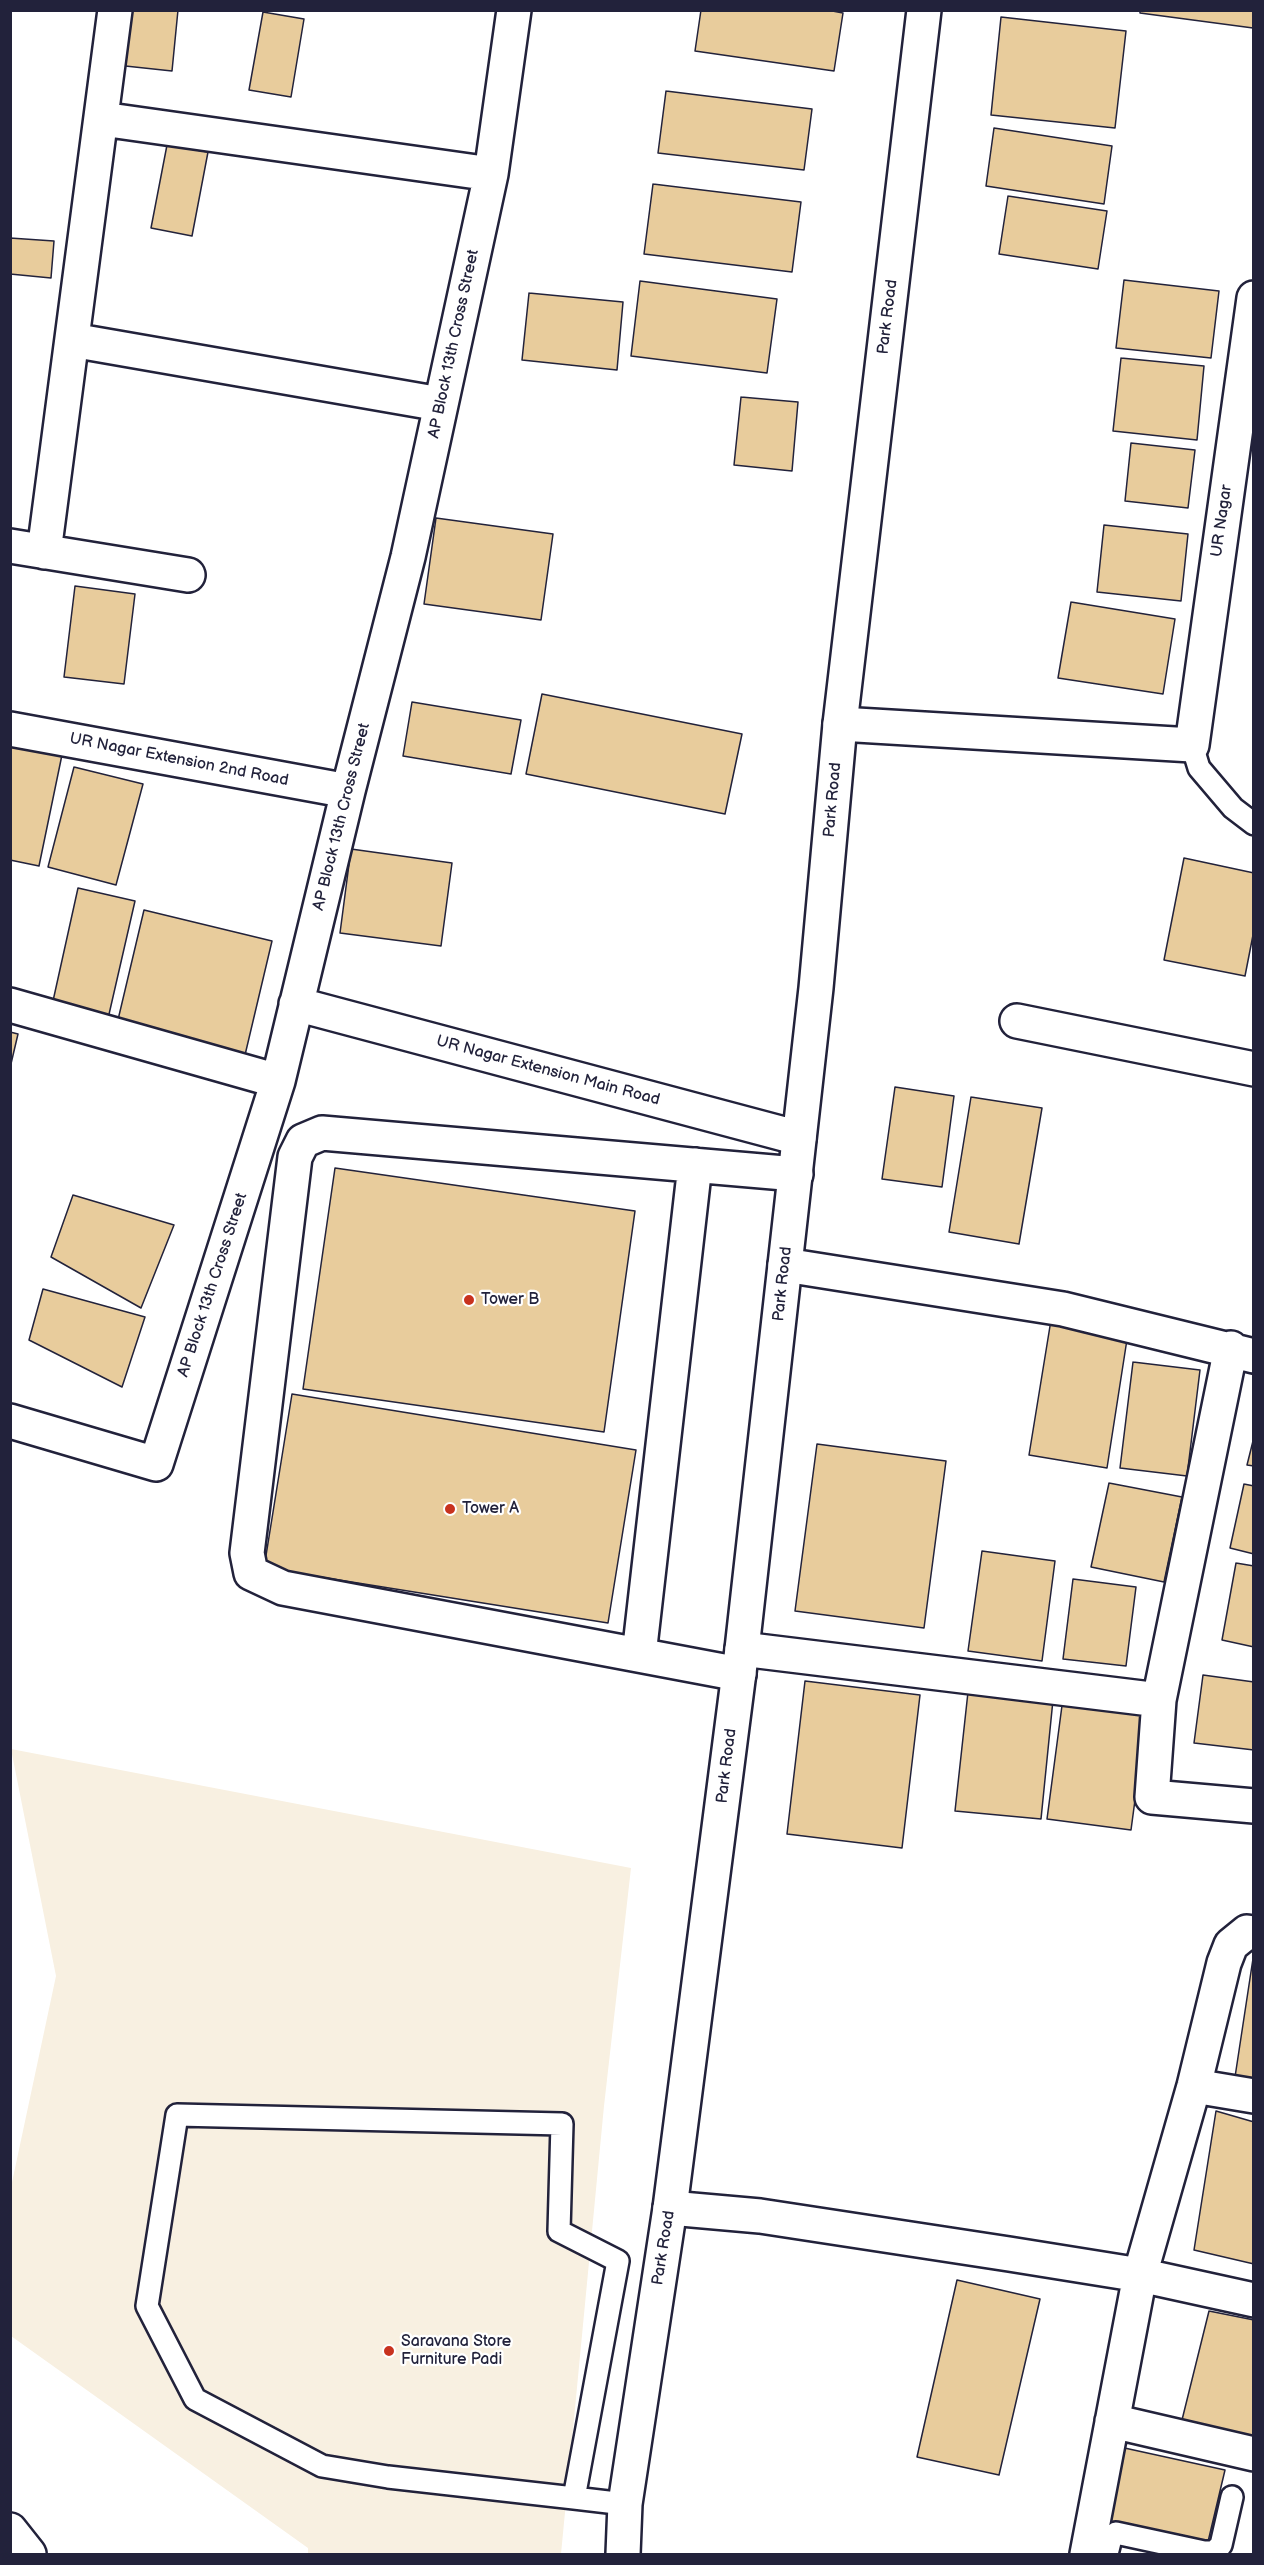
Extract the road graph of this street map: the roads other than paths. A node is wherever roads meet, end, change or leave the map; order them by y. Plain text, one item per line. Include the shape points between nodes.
1 (115, 10) edge
2 (514, 10) edge
3 (924, 10) edge
4 (102, 119) junction
5 (491, 174) junction
6 (1254, 298) edge
7 (72, 340) junction
8 (440, 404) junction
9 (1241, 473) edge
10 (10, 546) edge
11 (44, 552) junction
12 (188, 575) dead end
13 (840, 724) junction
14 (10, 729) edge
15 (1192, 745) junction
16 (348, 791) junction
17 (1254, 824) edge
18 (296, 1004) junction
19 (10, 1005) edge
20 (1017, 1021) dead end
21 (1254, 1069) edge
22 (278, 1081) junction
23 (799, 1137) junction
24 (695, 1165) junction
25 (796, 1174) junction
26 (785, 1265) junction
27 (1242, 1352) edge
28 (10, 1421) edge
29 (639, 1655) junction
30 (740, 1661) junction
31 (1159, 1700) junction
32 (1254, 1806) edge
33 (1254, 1933) edge
34 (1194, 2086) junction
35 (1254, 2096) edge
36 (670, 2208) junction
37 (1140, 2276) junction
38 (1254, 2300) edge
39 (1112, 2421) junction
40 (1254, 2454) edge
41 (1232, 2497) dead end
42 (574, 2498) junction
43 (625, 2504) junction
44 (10, 2530) edge
45 (29, 2554) edge
46 (623, 2554) edge
47 (1087, 2554) edge
48 (1107, 2554) edge

1 - 4 street
2 - 5 street, AP Block 13th Cross Street
3 - 13 street, Park Road
4 - 5 street
4 - 7 street
5 - 8 street, AP Block 13th Cross Street
6 - 9 street, UR Nagar
7 - 8 street
7 - 11 street
8 - 16 street, AP Block 13th Cross Street via 408,557
9 - 15 street, UR Nagar
10 - 11 street
11 - 12 street
13 - 15 street
13 - 23 street, Park Road
14 - 16 street, UR Nagar Extension 2nd Road
15 - 17 lane via 1199,768 1233,808
16 - 18 street, AP Block 13th Cross Street
18 - 22 street, AP Block 13th Cross Street
18 - 23 street, UR Nagar Extension Main Road
19 - 22 street
20 - 21 street
22 - 28 street, AP Block 13th Cross Street via 156,1464
23 - 25 street, Park Road
24 - 25 street
24 - 29 street
24 - 29 street via 322,1134 303,1141 295,1157 247,1553 251,1573 283,1588
25 - 26 street, Park Road
26 - 27 street via 1063,1309
26 - 30 street, Park Road
27 - 31 street
29 - 30 street
30 - 31 street
30 - 36 street, Park Road
31 - 32 street via 1152,1797
33 - 34 street via 1247,1932 1231,1945
34 - 35 street
34 - 37 street
36 - 37 street via 760,2216
36 - 43 street, Park Road
37 - 38 street
37 - 39 street
39 - 40 street
39 - 47 street
41 - 48 lane via 1221,2545 1214,2552 1116,2533
42 - 42 lane via 321,2466 195,2399 147,2306 177,2115 562,2124 560,2231 618,2261
42 - 43 lane
43 - 46 street, Park Road
44 - 45 street

